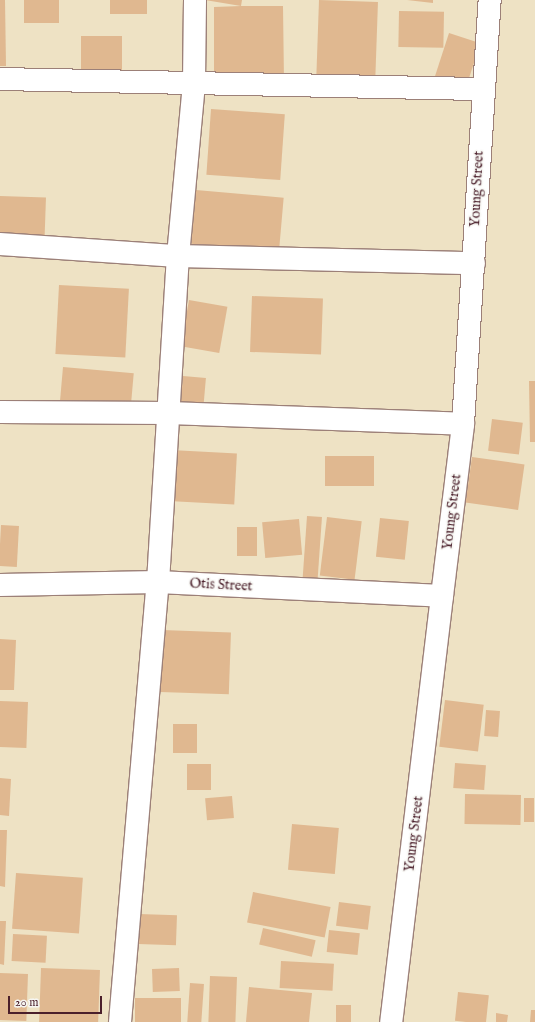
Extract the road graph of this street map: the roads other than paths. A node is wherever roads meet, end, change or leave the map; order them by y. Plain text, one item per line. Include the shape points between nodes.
1 (195, 0) edge
2 (490, 0) edge
3 (0, 79) edge
4 (194, 82) junction
5 (482, 89) junction
6 (0, 244) edge
7 (178, 256) junction
8 (474, 263) junction
9 (0, 412) edge
10 (169, 413) junction
11 (463, 424) junction
12 (158, 582) junction
13 (0, 585) edge
14 (442, 596) junction
15 (120, 1022) edge
16 (391, 1022) edge

1 - 4 street
2 - 5 street, Young Street
3 - 4 street
4 - 5 street
4 - 7 street
5 - 8 street, Young Street
6 - 7 street
7 - 8 street
7 - 10 street
8 - 11 street, Young Street
9 - 10 street
10 - 11 street
10 - 12 street
11 - 14 street, Young Street
12 - 13 street, Otis Street
12 - 14 street, Otis Street
12 - 15 street
14 - 16 street, Young Street

